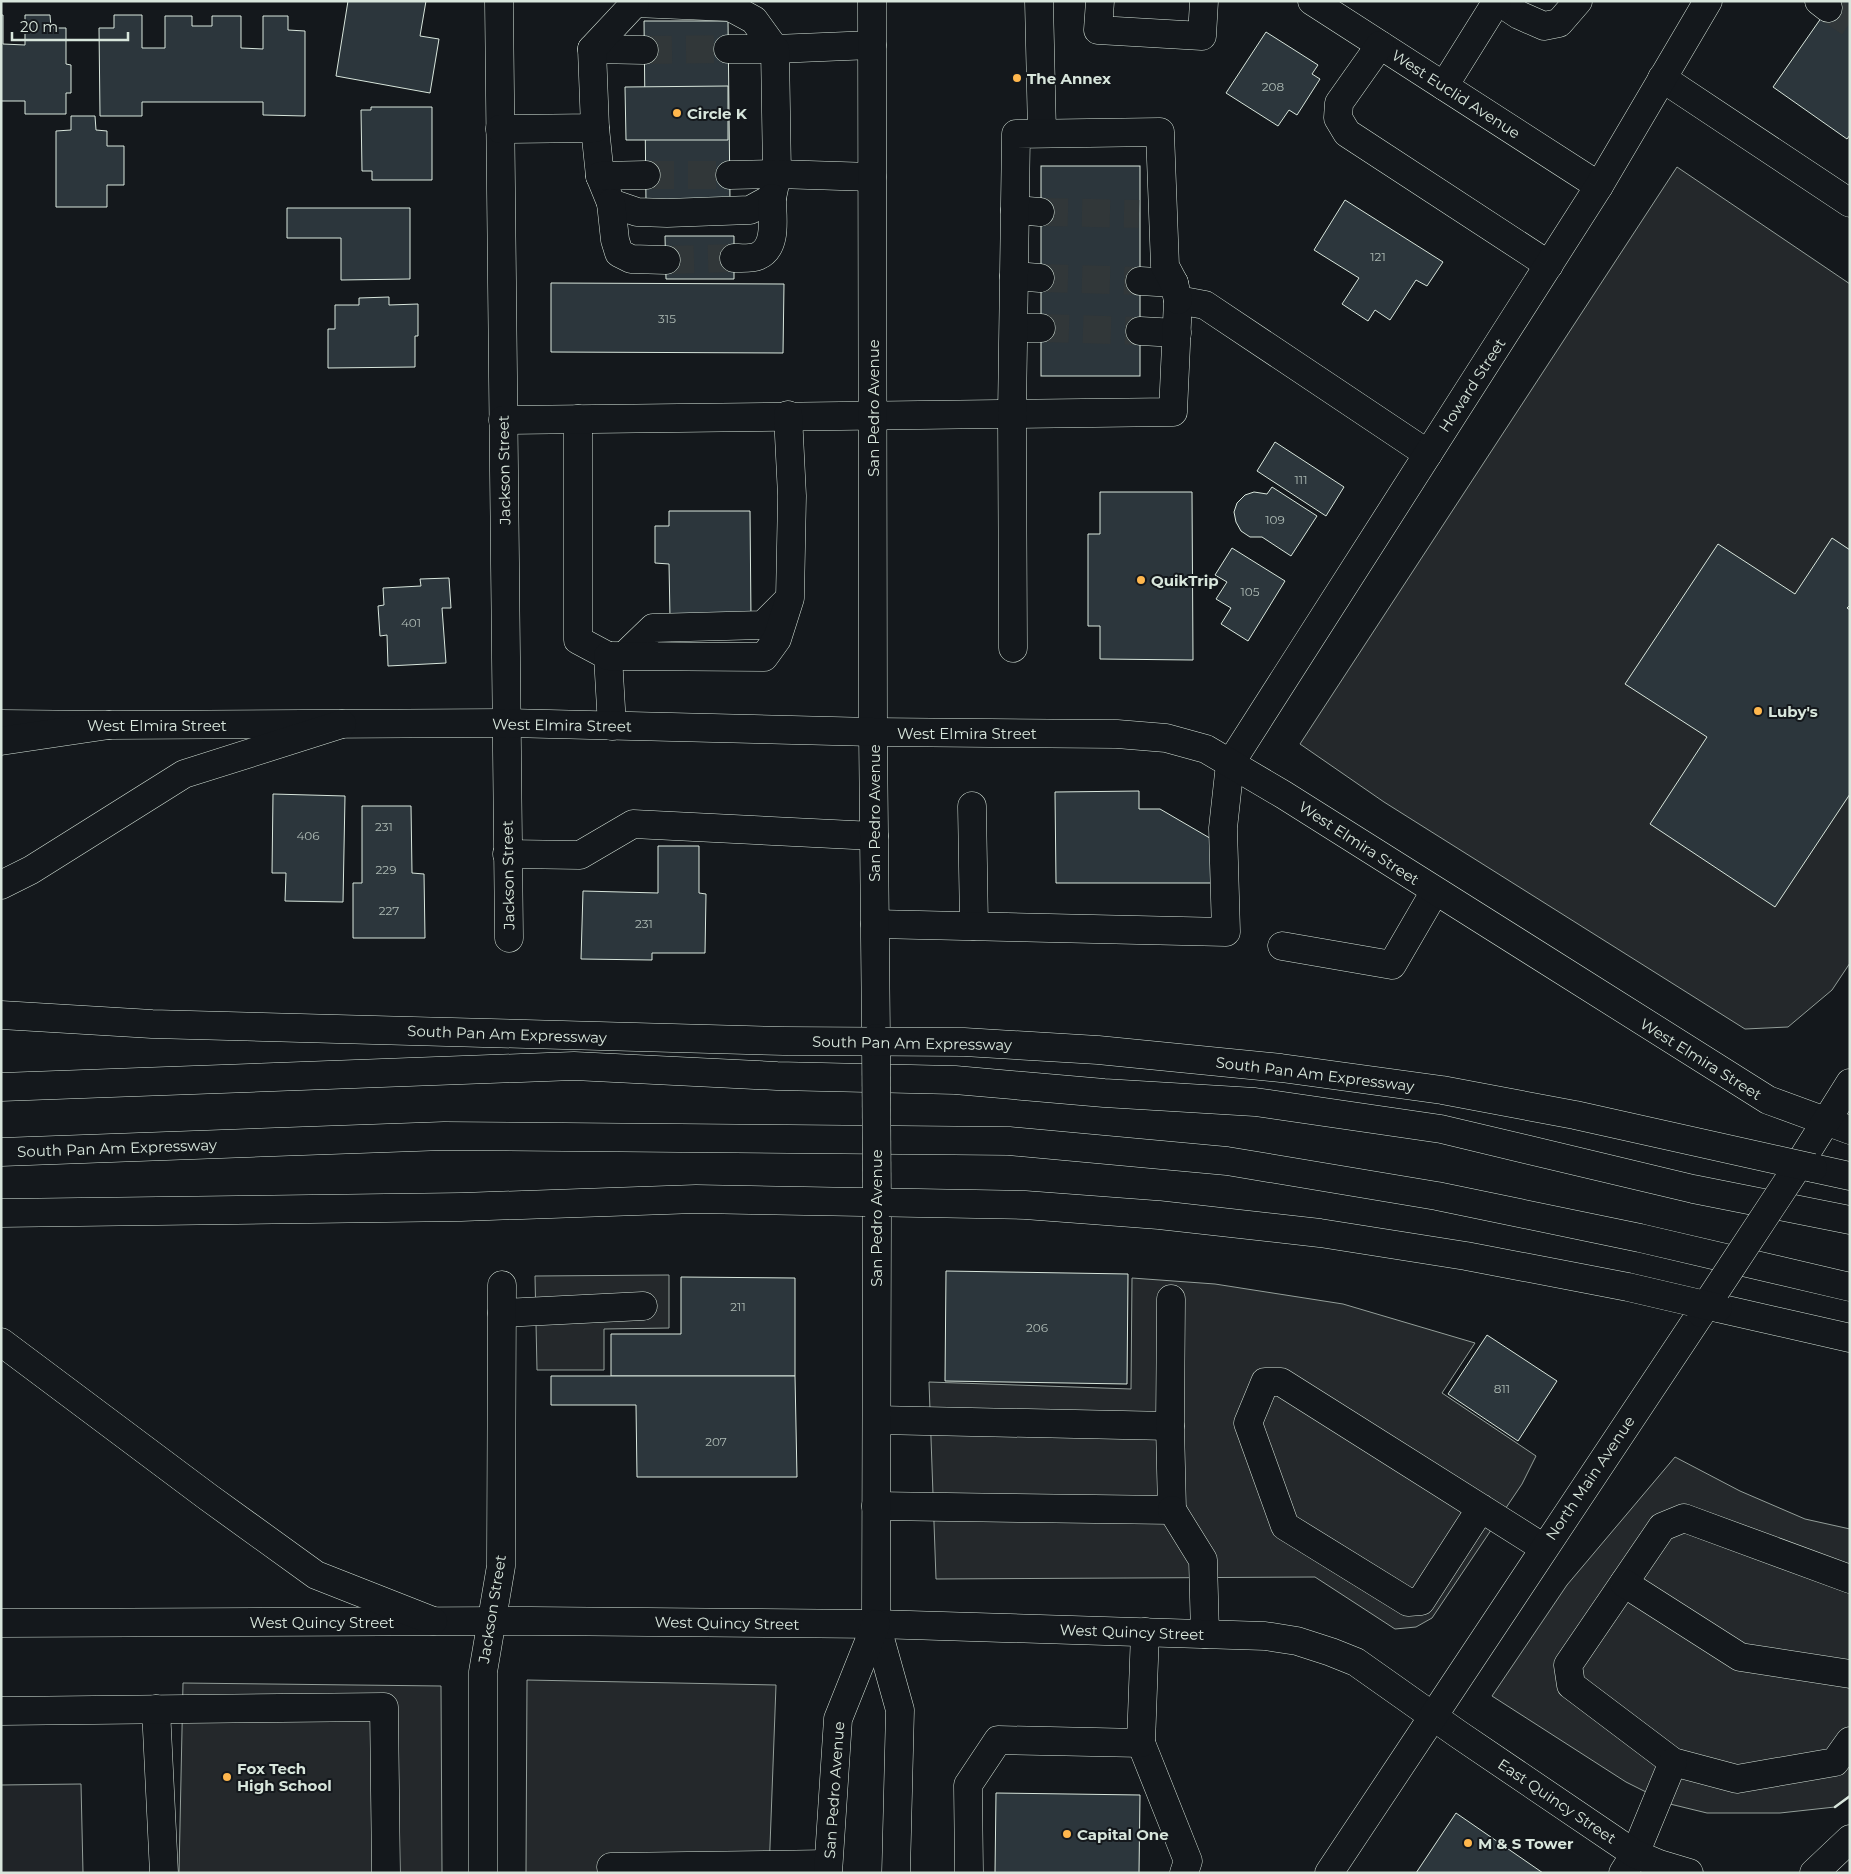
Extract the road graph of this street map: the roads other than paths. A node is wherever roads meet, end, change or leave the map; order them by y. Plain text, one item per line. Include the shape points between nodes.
1 (499, 1) edge
2 (872, 1) edge
3 (1039, 1) edge
4 (1100, 1) edge
5 (1204, 1) edge
6 (1312, 1) edge
7 (1498, 1) edge
8 (1578, 1) edge
9 (1708, 1) edge
10 (635, 2) edge
11 (872, 45) junction
12 (1380, 45) junction
13 (728, 49) tunnel mouth
14 (774, 49) junction
15 (592, 50) junction
16 (644, 50) tunnel mouth
17 (1662, 78) junction
18 (1444, 86) junction
19 (595, 128) junction
20 (500, 129) junction
21 (1042, 133) junction
22 (646, 175) tunnel mouth
23 (730, 175) tunnel mouth
24 (600, 176) junction
25 (872, 177) junction
26 (775, 186) junction
27 (1599, 186) junction
28 (611, 203) junction
29 (1850, 204) edge
30 (734, 258) tunnel mouth
31 (666, 260) tunnel mouth
32 (1549, 265) junction
33 (1140, 281) tunnel mouth
34 (1176, 291) junction
35 (1014, 328) junction
36 (1041, 328) tunnel mouth
37 (1140, 331) tunnel mouth
38 (1177, 333) junction
39 (1012, 413) junction
40 (873, 414) junction
41 (788, 415) junction
42 (578, 419) junction
43 (503, 420) junction
44 (1428, 454) junction
45 (1012, 648) dead end
46 (616, 656) junction
47 (506, 723) junction
48 (1, 724) edge
49 (342, 724) junction
50 (109, 725) junction
51 (612, 726) junction
52 (873, 732) junction
53 (1, 741) edge
54 (1230, 764) junction
55 (972, 806) dead end
56 (874, 836) junction
57 (507, 854) junction
58 (1, 885) edge
59 (1435, 891) junction
60 (875, 924) junction
61 (974, 926) junction
62 (508, 938) dead end
63 (1282, 946) dead end
64 (1, 1015) edge
65 (1850, 1083) edge
66 (1, 1087) edge
67 (1838, 1126) edge
68 (1, 1152) edge
69 (1804, 1168) junction
70 (1850, 1176) edge
71 (1, 1213) edge
72 (1850, 1220) edge
73 (502, 1285) dead end
74 (1850, 1287) edge
75 (1171, 1299) dead end
76 (643, 1306) dead end
77 (1709, 1310) junction
78 (502, 1313) junction
79 (1850, 1338) edge
80 (1, 1342) edge
81 (877, 1420) junction
82 (1170, 1426) junction
83 (876, 1506) junction
84 (1481, 1508) junction
85 (1172, 1510) junction
86 (1544, 1548) junction
87 (1850, 1579) edge
88 (1624, 1583) junction
89 (433, 1621) junction
90 (491, 1622) junction
91 (1, 1623) edge
92 (876, 1624) junction
93 (1145, 1632) junction
94 (1205, 1634) junction
95 (1850, 1674) edge
96 (156, 1709) junction
97 (1, 1711) edge
98 (1433, 1715) junction
99 (1850, 1742) edge
100 (1141, 1743) junction
101 (1673, 1762) junction
102 (1850, 1839) edge
103 (1629, 1864) edge
104 (611, 1867) dead end
105 (828, 1868) edge
106 (164, 1873) edge
107 (386, 1873) edge
108 (483, 1873) edge
109 (896, 1873) edge
110 (969, 1873) edge
111 (1184, 1873) edge
112 (1329, 1873) edge
113 (1689, 1873) edge
114 (1814, 1873) edge

1 - 20 main road, Jackson Street
2 - 11 main road, San Pedro Avenue
3 - 21 main road
4 - 5 main road via 1098,30 1202,36
6 - 12 main road, West Euclid Avenue
7 - 8 main road via 1544,26 1560,23
7 - 18 main road
9 - 17 main road, Howard Street
10 - 14 main road via 730,7 754,20
10 - 15 main road
11 - 14 main road
11 - 25 main road, San Pedro Avenue
12 - 18 main road, West Euclid Avenue
12 - 32 main road via 1339,104 1338,118 1347,133
13 - 14 main road
14 - 26 main road
15 - 16 main road
15 - 19 main road
17 - 27 main road, Howard Street
17 - 29 main road
18 - 27 main road, West Euclid Avenue
19 - 20 main road
19 - 24 main road
20 - 43 main road, Jackson Street
21 - 34 main road via 1160,132 1151,214 1165,266
21 - 35 main road via 1016,134 1028,211 1027,277
22 - 24 main road
23 - 26 main road
24 - 28 main road
25 - 26 main road
25 - 40 main road, San Pedro Avenue
26 - 28 main road via 750,210 636,212
26 - 30 main road via 772,237 768,250 756,257
27 - 32 main road, Howard Street
28 - 31 main road via 615,240 620,253 631,259
32 - 44 main road, Howard Street
33 - 34 main road
34 - 38 main road
34 - 44 main road via 1205,305
35 - 36 main road
35 - 39 main road
37 - 38 main road
38 - 39 main road via 1174,412
39 - 40 main road
39 - 45 main road
40 - 41 main road
40 - 52 main road, San Pedro Avenue
41 - 42 main road
41 - 46 main road via 792,496 790,598 777,639 764,657
42 - 43 main road
42 - 46 main road via 578,640
43 - 47 main road, Jackson Street
44 - 54 main road, Howard Street
46 - 51 main road
47 - 49 main road, West Elmira Street
47 - 51 main road, West Elmira Street
47 - 57 main road, Jackson Street
48 - 50 main road, West Elmira Street
49 - 50 main road, West Elmira Street
49 - 58 main road via 184,774 31,870
50 - 53 main road
51 - 52 main road, West Elmira Street
52 - 54 main road, West Elmira Street via 1117,734 1166,738 1206,749
52 - 56 main road, San Pedro Avenue
54 - 59 main road, West Elmira Street
54 - 61 main road via 1223,828 1226,932
55 - 61 main road
56 - 57 main road via 633,824 580,855
56 - 60 main road, San Pedro Avenue
57 - 62 main road, Jackson Street
59 - 63 main road via 1392,965
59 - 67 main road, West Elmira Street via 1759,1096
60 - 61 main road
60 - 81 main road, San Pedro Avenue, bridge
64 - 69 main road, South Pan Am Expressway, bridge via 152,1024 784,1042 964,1042 1098,1050 1281,1068 1442,1090 1575,1115
65 - 67 main road, North Main Avenue
66 - 72 main road, South Pan Am Expressway via 574,1066 777,1076 955,1080 1255,1102 1441,1130 1693,1189
67 - 69 main road, North Main Avenue
68 - 74 main road, South Pan Am Expressway via 444,1136 1010,1141 1228,1162 1437,1196 1640,1238
69 - 70 main road, South Pan Am Expressway
69 - 77 main road, North Main Avenue, bridge
71 - 77 main road, bridge via 461,1208 696,1199 1025,1205 1159,1215 1320,1233 1466,1256 1628,1287
73 - 78 main road, Jackson Street
75 - 82 main road
76 - 78 main road
77 - 79 main road
77 - 86 main road, North Main Avenue
78 - 90 main road, Jackson Street via 501,1566
80 - 89 main road via 316,1575
81 - 82 main road
81 - 83 main road, San Pedro Avenue
82 - 85 main road
83 - 85 main road
83 - 92 main road, San Pedro Avenue
84 - 84 main road via 1281,1382 1265,1382 1248,1423 1285,1526 1408,1602 1421,1601
84 - 86 main road
85 - 94 main road via 1203,1560
86 - 98 main road, North Main Avenue
87 - 88 main road via 1684,1518 1662,1527
88 - 95 main road via 1740,1657
88 - 101 main road via 1568,1664 1571,1685
89 - 90 main road, West Quincy Street
89 - 91 main road, West Quincy Street
90 - 92 main road, West Quincy Street
90 - 108 main road, Jackson Street via 483,1672
92 - 93 main road, West Quincy Street
92 - 105 main road, San Pedro Avenue via 838,1719
92 - 109 main road, San Pedro Avenue via 900,1710
93 - 94 main road, West Quincy Street
93 - 100 main road
94 - 98 main road, West Quincy Street via 1265,1636 1297,1641 1331,1652 1356,1662
96 - 97 main road
96 - 106 main road
96 - 107 main road via 384,1707
98 - 103 main road, East Quincy Street
98 - 112 main road, North Main Avenue
99 - 101 main road via 1835,1762 1737,1780
100 - 110 main road via 998,1740 968,1785
100 - 111 main road via 1188,1861
101 - 103 main road
102 - 114 main road
103 - 113 main road, East Quincy Street via 1660,1864
104 - 105 main road

